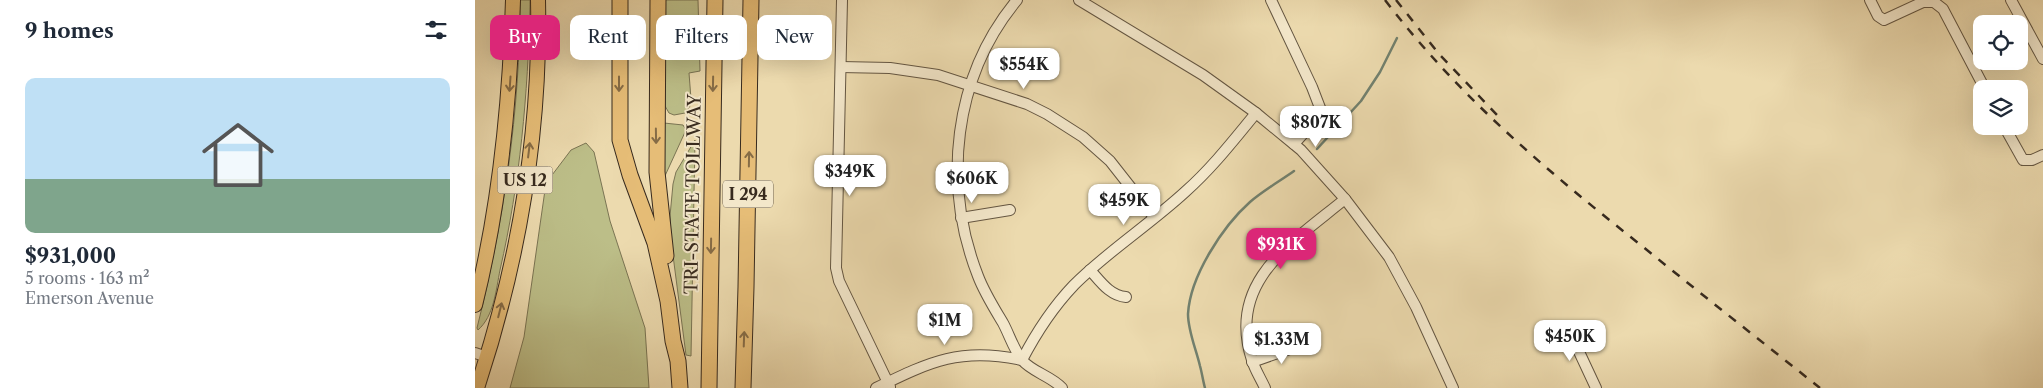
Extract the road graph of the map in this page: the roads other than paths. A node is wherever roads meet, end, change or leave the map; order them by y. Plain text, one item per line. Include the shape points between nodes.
1 (513, 0) edge
2 (538, 0) edge
3 (620, 0) edge
4 (658, 0) edge
5 (715, 0) edge
6 (751, 0) edge
7 (842, 0) edge
8 (1017, 0) edge
9 (1079, 0) edge
10 (1271, 0) edge
11 (1870, 0) edge
12 (2011, 0) edge
13 (2043, 60) edge
14 (841, 67) junction
15 (1980, 80) edge
16 (970, 85) junction
17 (1255, 113) junction
18 (2010, 135) edge
19 (1294, 144) junction
20 (2043, 155) edge
21 (1345, 199) junction
22 (1010, 210) dead end
23 (1154, 217) junction
24 (961, 218) junction
25 (1090, 270) junction
26 (1126, 297) dead end
27 (475, 305) edge
28 (1567, 326) dead end
29 (1304, 344) dead end
30 (481, 355) edge
31 (1022, 360) junction
32 (678, 361) junction
33 (1252, 362) junction
34 (889, 385) edge
35 (477, 388) edge
36 (680, 388) edge
37 (709, 388) edge
38 (743, 388) edge
39 (876, 388) edge
40 (1063, 388) edge
41 (1265, 388) edge
42 (1453, 388) edge
43 (1596, 388) edge

1 -> 27 main road, US 12 via 504,147
30 -> 2 main road, US 12 via 507,282 525,180 536,96
3 -> 32 highway via 619,140 655,243
4 -> 32 highway via 657,172 680,342
5 -> 37 highway, TRI-STATE TOLLWAY / I 294
38 -> 6 highway, I 294
7 - 14 street
8 - 16 street via 984,51
9 - 17 street via 1203,75
10 - 19 street via 1322,113
11 - 15 street via 1878,16 1884,20 1923,2 1934,2 1943,9
12 - 13 street
14 - 16 street via 912,70
14 - 34 street via 836,268 839,281
16 - 23 street via 1027,104 1066,124 1110,161
16 - 24 street via 958,151
17 - 19 street
17 - 23 street via 1208,171
18 - 20 street via 2023,160
19 - 21 street
21 - 33 street via 1275,257 1260,277 1247,313
21 - 42 street via 1389,257
22 - 24 street
23 - 25 street
24 - 31 street via 978,278
25 - 26 street via 1110,291
25 - 31 street via 1045,320
28 - 43 street
29 - 33 street
30 - 35 main road, US 12
31 - 34 street via 997,355 956,356 918,368
31 - 40 street
32 - 36 highway
33 - 41 street
34 - 39 street

